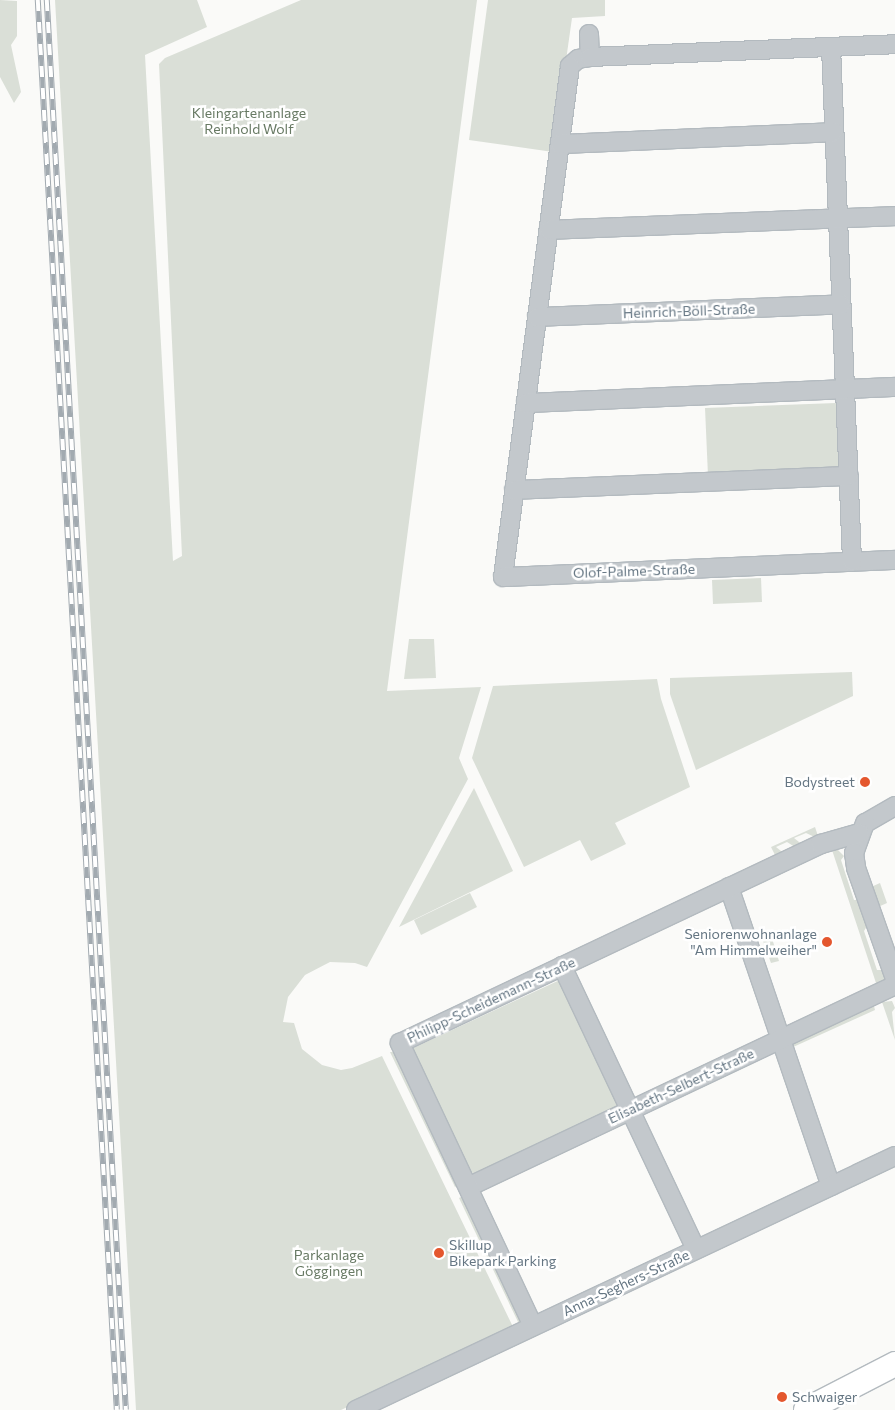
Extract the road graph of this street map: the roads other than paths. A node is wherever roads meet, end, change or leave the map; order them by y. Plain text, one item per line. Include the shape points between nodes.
1 (590, 34) dead end
2 (895, 44) edge
3 (831, 47) junction
4 (590, 57) junction
5 (834, 132) junction
6 (560, 144) junction
7 (895, 216) edge
8 (838, 218) junction
9 (549, 230) junction
10 (842, 304) junction
11 (537, 317) junction
12 (895, 387) edge
13 (845, 390) junction
14 (526, 403) junction
15 (849, 476) junction
16 (514, 490) junction
17 (895, 560) edge
18 (852, 562) junction
19 (895, 806) edge
20 (859, 833) junction
21 (729, 888) junction
22 (562, 966) junction
23 (895, 979) edge
24 (895, 985) edge
25 (781, 1039) junction
26 (630, 1110) junction
27 (895, 1156) edge
28 (468, 1186) junction
29 (831, 1186) junction
30 (696, 1249) junction
31 (533, 1326) junction
32 (895, 1364) edge
33 (356, 1410) edge
34 (806, 1410) edge

1 - 4 street
2 - 3 street
3 - 4 street
3 - 5 street
4 - 6 street via 578,59 570,66
5 - 6 street
5 - 8 street
6 - 9 street
7 - 8 street
8 - 9 street
8 - 10 street
9 - 11 street
10 - 11 street, Heinrich-Böll-Straße
10 - 13 street
11 - 14 street, Olof-Palme-Straße
12 - 13 street
13 - 14 street
13 - 15 street
14 - 16 street, Olof-Palme-Straße
15 - 16 street
15 - 18 street
16 - 18 street, Olof-Palme-Straße via 503,577
17 - 18 street, Olof-Palme-Straße
19 - 20 street via 865,823
20 - 21 street, Philipp-Scheidemann-Straße via 821,844
20 - 23 street via 854,853 856,868
21 - 22 street, Philipp-Scheidemann-Straße
21 - 25 street
22 - 26 street
22 - 28 street, Philipp-Scheidemann-Straße via 400,1043
24 - 25 street, Elisabeth-Selbert-Straße
25 - 26 street, Elisabeth-Selbert-Straße
25 - 29 street
26 - 28 street, Elisabeth-Selbert-Straße
26 - 30 street
27 - 29 street, Anna-Seghers-Straße
28 - 31 street, Philipp-Scheidemann-Straße
29 - 30 street, Anna-Seghers-Straße
30 - 31 street, Anna-Seghers-Straße
31 - 33 street, Anna-Seghers-Straße
32 - 34 street

